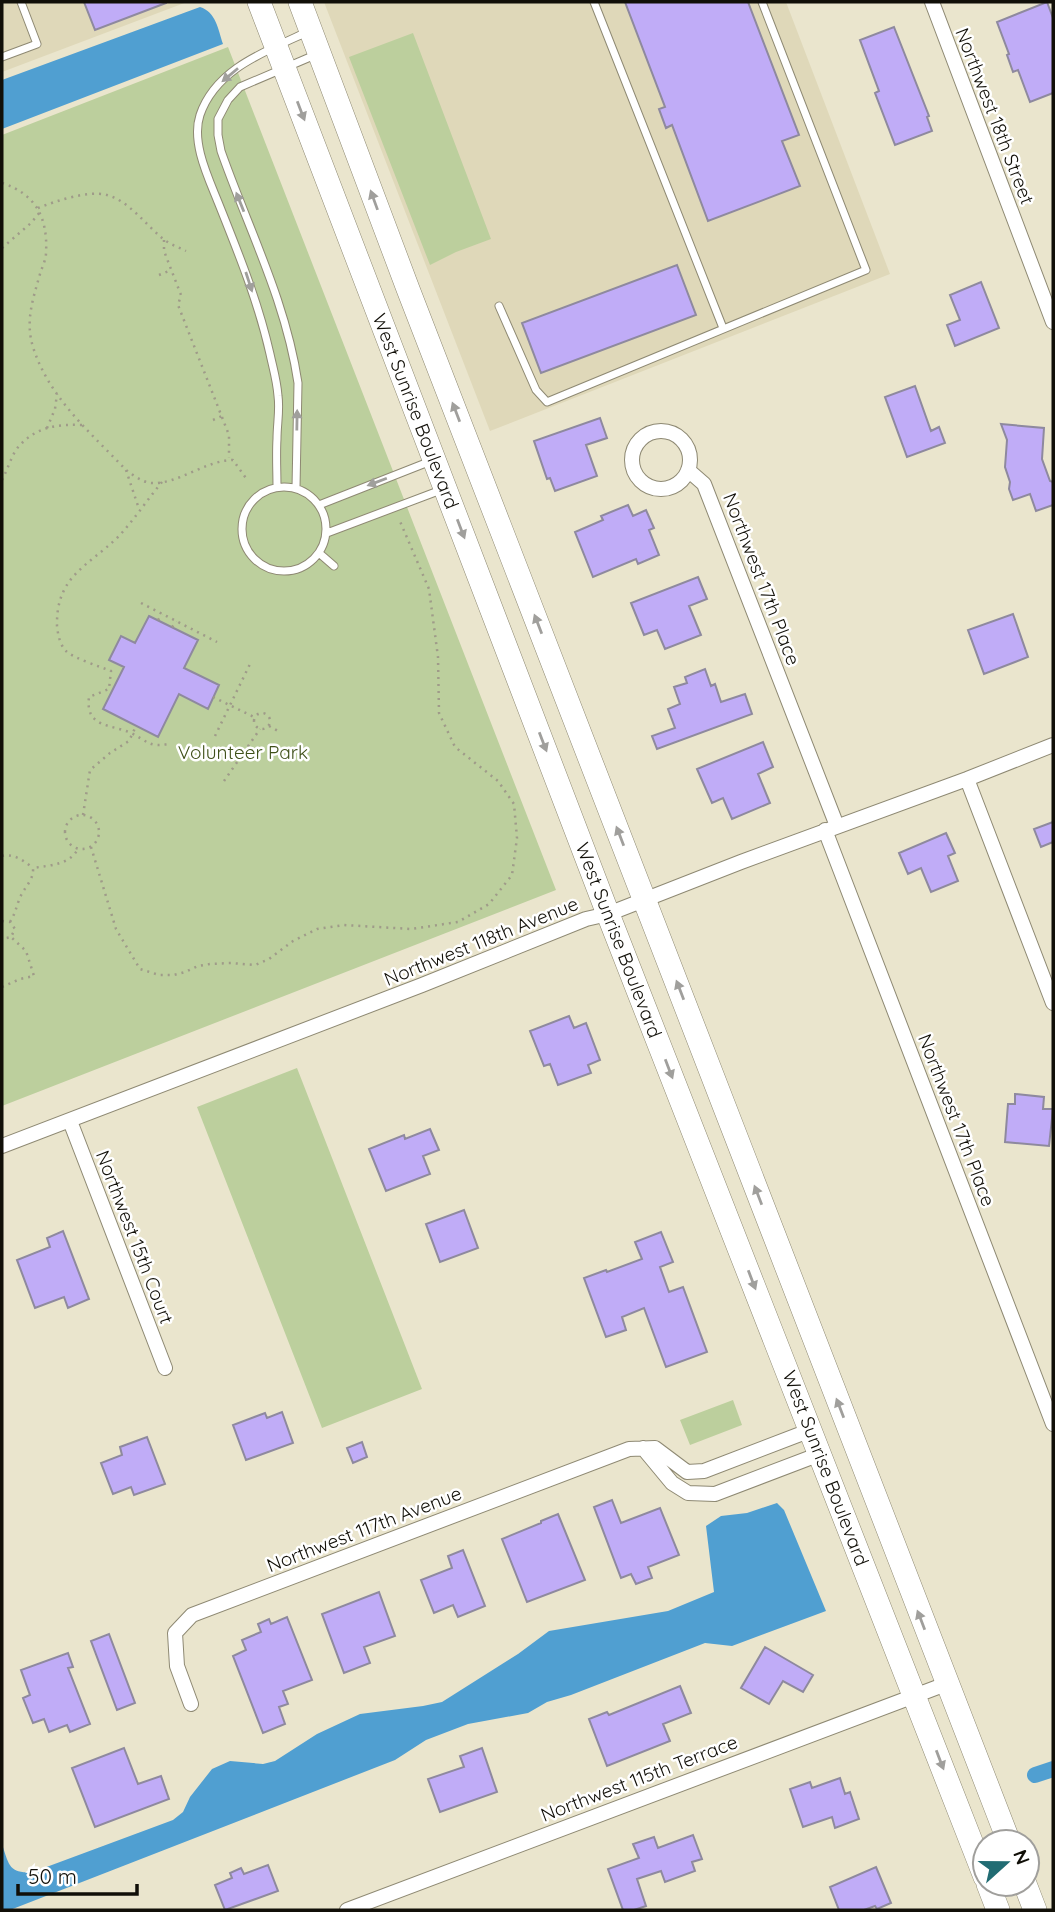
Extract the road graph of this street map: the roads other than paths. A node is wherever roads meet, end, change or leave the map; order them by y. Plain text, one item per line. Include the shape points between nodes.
1 (21, 2) edge
2 (259, 2) edge
3 (300, 2) edge
4 (594, 2) edge
5 (762, 2) edge
6 (932, 2) edge
7 (311, 30) junction
8 (320, 53) junction
9 (2, 57) edge
10 (280, 57) junction
11 (499, 306) dead end
12 (1053, 321) edge
13 (723, 328) junction
14 (435, 459) junction
15 (688, 470) junction
16 (277, 487) junction
17 (296, 488) junction
18 (446, 488) junction
19 (319, 505) junction
20 (327, 533) junction
21 (319, 553) junction
22 (334, 566) dead end
23 (1053, 745) edge
24 (967, 779) junction
25 (831, 828) junction
26 (645, 900) junction
27 (608, 914) junction
28 (1053, 1003) edge
29 (70, 1121) junction
30 (2, 1146) edge
31 (165, 1368) dead end
32 (1053, 1424) edge
33 (811, 1430) junction
34 (643, 1448) junction
35 (820, 1454) junction
36 (737, 1459) junction
37 (746, 1482) junction
38 (946, 1684) junction
39 (915, 1696) junction
40 (191, 1704) dead end
41 (1003, 1828) edge
42 (971, 1841) edge
43 (347, 1910) edge

1 - 9 lane via 37,44
2 - 10 highway, West Sunrise Boulevard
3 - 7 highway, West Sunrise Boulevard
4 - 13 lane
5 - 13 lane via 866,270
6 - 12 street, Northwest 18th Street
7 - 8 highway, West Sunrise Boulevard
7 - 10 lane
8 - 10 lane
26 -> 8 highway, West Sunrise Boulevard
10 -> 14 highway, West Sunrise Boulevard
10 -> 16 lane via 249,60 215,87 199,118 198,136 250,284 277,383
17 -> 10 lane via 296,366 273,284 218,135 218,119 228,100
11 - 13 lane via 536,390 547,402
14 - 18 highway, West Sunrise Boulevard
14 -> 19 lane
15 - 15 street, Northwest 17th Place via 689,450 667,430 646,433 633,449 636,476 650,487 668,488
15 - 25 street, Northwest 17th Place via 704,484
16 - 17 lane
16 - 21 lane via 257,496 244,516 244,542 250,554 259,563 284,571 307,565
17 - 19 lane
18 - 20 lane
18 -> 27 highway, West Sunrise Boulevard
19 - 20 lane
20 - 21 lane
21 - 22 lane
23 - 24 street, Northwest 118th Avenue
24 - 25 street, Northwest 118th Avenue
24 - 28 street
25 - 26 street, Northwest 118th Avenue
25 - 32 street, Northwest 17th Place
26 - 27 street, Northwest 118th Avenue
38 -> 26 highway, West Sunrise Boulevard
27 - 29 street, Northwest 118th Avenue
27 -> 33 highway, West Sunrise Boulevard
29 - 30 street, Northwest 118th Avenue
29 - 31 street, Northwest 15th Court
33 - 35 highway, West Sunrise Boulevard
33 - 36 street
34 - 36 street via 655,1448 687,1472 705,1471
34 - 37 street via 673,1483 688,1493 715,1494
34 - 40 street, Northwest 117th Avenue via 629,1449 192,1615 175,1633 177,1666
35 - 37 street
35 - 39 highway, West Sunrise Boulevard
36 - 37 street
38 - 39 street, Northwest 115th Terrace
38 - 41 highway, West Sunrise Boulevard
39 -> 42 highway, West Sunrise Boulevard
39 - 43 street, Northwest 115th Terrace

